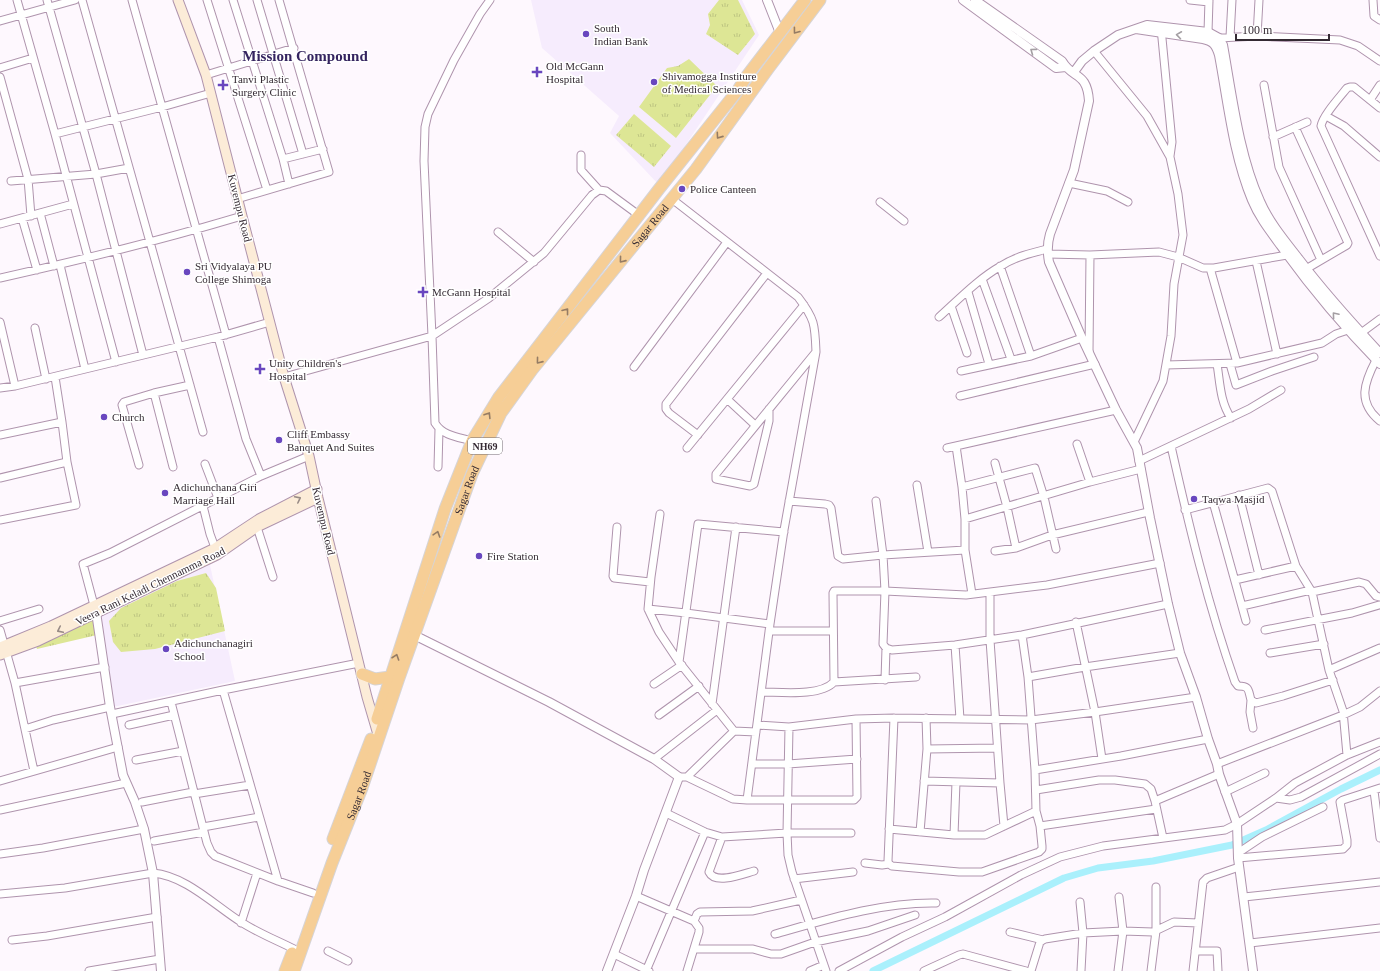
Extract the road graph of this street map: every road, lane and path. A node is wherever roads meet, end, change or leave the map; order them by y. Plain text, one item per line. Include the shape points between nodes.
1 (17, 0) edge
2 (75, 0) edge
3 (82, 0) edge
4 (132, 0) edge
5 (178, 0) edge
6 (207, 0) edge
7 (233, 0) edge
8 (257, 0) edge
9 (279, 0) edge
10 (490, 0) edge
11 (767, 0) edge
12 (805, 0) edge
13 (820, 0) edge
14 (963, 0) edge
15 (975, 0) edge
16 (1190, 0) edge
17 (1232, 0) edge
18 (1259, 0) edge
19 (1373, 0) edge
20 (1209, 1) edge
21 (48, 4) edge
22 (21, 16) junction
23 (1380, 20) edge
24 (0, 22) edge
25 (1161, 29) junction
26 (1208, 32) junction
27 (780, 33) junction
28 (1257, 36) junction
29 (1230, 37) junction
30 (1215, 39) junction
31 (294, 48) junction
32 (1094, 51) junction
33 (274, 55) junction
34 (33, 58) junction
35 (1380, 61) edge
36 (252, 62) junction
37 (0, 68) edge
38 (229, 68) junction
39 (1066, 68) junction
40 (1074, 72) junction
41 (206, 76) junction
42 (0, 77) edge
43 (1264, 85) dead end
44 (1380, 85) edge
45 (211, 93) junction
46 (1370, 100) junction
47 (162, 107) junction
48 (1380, 108) edge
49 (1326, 116) junction
50 (115, 119) junction
51 (1307, 122) dead end
52 (83, 127) junction
53 (1295, 127) junction
54 (55, 134) junction
55 (1273, 137) junction
56 (323, 149) junction
57 (303, 154) junction
58 (581, 155) dead end
59 (1378, 156) edge
60 (1170, 157) junction
61 (283, 159) junction
62 (1380, 164) edge
63 (129, 168) junction
64 (96, 174) junction
65 (66, 177) junction
66 (11, 180) dead end
67 (28, 180) junction
68 (1069, 183) junction
69 (289, 184) junction
70 (267, 190) junction
71 (599, 190) junction
72 (672, 198) junction
73 (237, 199) junction
74 (880, 202) dead end
75 (1128, 202) dead end
76 (73, 204) junction
77 (40, 213) junction
78 (31, 216) junction
79 (242, 216) junction
80 (640, 216) junction
81 (22, 218) junction
82 (904, 221) dead end
83 (0, 224) edge
84 (197, 229) junction
85 (498, 232) dead end
86 (1380, 235) edge
87 (1371, 237) junction
88 (150, 242) junction
89 (727, 242) junction
90 (116, 250) junction
91 (1048, 251) junction
92 (1090, 255) junction
93 (1288, 255) junction
94 (1380, 256) edge
95 (1178, 257) junction
96 (88, 258) junction
97 (1321, 260) junction
98 (1256, 261) junction
99 (534, 262) junction
100 (57, 266) junction
101 (1000, 266) junction
102 (1210, 268) junction
103 (1306, 269) junction
104 (37, 270) junction
105 (767, 273) junction
106 (0, 278) edge
107 (982, 279) junction
108 (968, 292) junction
109 (804, 305) junction
110 (951, 306) junction
111 (939, 317) dead end
112 (1380, 319) edge
113 (0, 322) edge
114 (270, 322) junction
115 (35, 328) dead end
116 (1348, 330) junction
117 (1361, 333) junction
118 (226, 335) junction
119 (432, 336) junction
120 (218, 337) junction
121 (1082, 338) junction
122 (180, 347) junction
123 (816, 352) junction
124 (1089, 352) junction
125 (966, 353) dead end
126 (1277, 354) junction
127 (143, 355) junction
128 (1031, 356) junction
129 (1314, 357) dead end
130 (1011, 359) junction
131 (1379, 359) edge
132 (116, 362) junction
133 (1233, 363) junction
134 (989, 364) junction
135 (1095, 364) junction
136 (1217, 364) junction
137 (1166, 365) junction
138 (634, 367) dead end
139 (85, 369) junction
140 (961, 371) dead end
141 (54, 377) junction
142 (284, 377) junction
143 (46, 379) junction
144 (190, 385) junction
145 (15, 386) junction
146 (0, 388) edge
147 (1281, 390) dead end
148 (154, 393) junction
149 (960, 396) dead end
150 (727, 399) junction
151 (768, 409) junction
152 (1116, 410) junction
153 (1231, 418) junction
154 (1380, 421) edge
155 (62, 422) junction
156 (755, 425) junction
157 (439, 429) junction
158 (203, 432) dead end
159 (0, 435) edge
160 (698, 435) junction
161 (472, 441) junction
162 (1134, 442) junction
163 (1077, 444) dead end
164 (956, 446) junction
165 (1171, 446) junction
166 (687, 448) dead end
167 (947, 448) dead end
168 (310, 456) junction
169 (67, 462) junction
170 (995, 463) dead end
171 (205, 464) dead end
172 (139, 465) dead end
173 (1140, 465) junction
174 (173, 467) dead end
175 (438, 468) dead end
176 (261, 476) junction
177 (999, 477) junction
178 (0, 478) edge
179 (1090, 482) junction
180 (917, 485) dead end
181 (962, 487) junction
182 (318, 494) junction
183 (1239, 495) junction
184 (1044, 497) junction
185 (218, 498) junction
186 (789, 501) junction
187 (876, 501) dead end
188 (1213, 502) junction
189 (203, 506) junction
190 (1007, 507) junction
191 (1185, 510) junction
192 (1148, 512) junction
193 (660, 514) dead end
194 (965, 519) junction
195 (0, 520) edge
196 (257, 527) junction
197 (617, 527) dead end
198 (736, 527) junction
199 (784, 532) junction
200 (1052, 535) junction
201 (1016, 548) junction
202 (1056, 549) dead end
203 (965, 550) junction
204 (216, 551) junction
205 (996, 551) dead end
206 (928, 552) junction
207 (883, 555) junction
208 (1160, 563) junction
209 (1296, 566) junction
210 (1259, 575) junction
211 (273, 577) dead end
212 (1235, 580) junction
213 (650, 582) junction
214 (884, 591) junction
215 (1312, 591) junction
216 (990, 592) junction
217 (972, 594) junction
218 (1379, 601) edge
219 (1168, 604) junction
220 (1242, 606) junction
221 (39, 609) dead end
222 (95, 609) junction
223 (648, 609) junction
224 (686, 613) junction
225 (723, 618) junction
226 (1319, 620) junction
227 (0, 621) edge
228 (1246, 621) dead end
229 (1076, 622) junction
230 (770, 628) junction
231 (0, 630) edge
232 (1265, 630) dead end
233 (833, 632) junction
234 (410, 633) junction
235 (1022, 635) junction
236 (990, 640) junction
237 (1324, 644) junction
238 (955, 645) junction
239 (886, 648) junction
240 (1380, 648) edge
241 (3, 650) edge
242 (1180, 653) junction
243 (1270, 653) dead end
244 (680, 664) junction
245 (105, 667) junction
246 (1085, 667) junction
247 (360, 669) junction
248 (1329, 670) junction
249 (390, 677) junction
250 (1028, 677) junction
251 (916, 678) dead end
252 (885, 680) junction
253 (1333, 680) junction
254 (834, 682) junction
255 (15, 683) junction
256 (654, 684) dead end
257 (698, 686) junction
258 (223, 690) junction
259 (1380, 691) edge
260 (761, 692) junction
261 (1196, 697) junction
262 (1251, 700) junction
263 (171, 702) junction
264 (715, 707) junction
265 (111, 711) junction
266 (1095, 712) junction
267 (174, 715) junction
268 (1343, 715) junction
269 (659, 716) dead end
270 (856, 718) junction
271 (894, 718) junction
272 (926, 718) junction
273 (960, 719) junction
274 (1031, 720) junction
275 (996, 721) junction
276 (129, 725) dead end
277 (789, 727) junction
278 (756, 728) junction
279 (1253, 728) dead end
280 (25, 729) junction
281 (734, 731) junction
282 (377, 733) junction
283 (1208, 739) junction
284 (1380, 742) edge
285 (118, 747) junction
286 (997, 748) junction
287 (927, 749) junction
288 (183, 752) junction
289 (1380, 754) edge
290 (1347, 755) junction
291 (654, 759) junction
292 (857, 759) junction
293 (1102, 759) junction
294 (136, 760) dead end
295 (752, 764) junction
296 (788, 764) junction
297 (1217, 764) junction
298 (1035, 770) junction
299 (34, 771) junction
300 (1265, 773) dead end
301 (1219, 774) junction
302 (683, 777) junction
303 (0, 781) edge
304 (924, 781) junction
305 (956, 782) junction
306 (1000, 782) junction
307 (126, 783) junction
308 (250, 785) junction
309 (1377, 789) edge
310 (1036, 790) junction
311 (1226, 792) junction
312 (194, 793) junction
313 (1276, 798) junction
314 (747, 800) junction
315 (788, 800) junction
316 (1155, 801) junction
317 (142, 802) dead end
318 (1323, 807) dead end
319 (1156, 809) junction
320 (0, 810) edge
321 (1036, 811) junction
322 (666, 813) junction
323 (259, 817) junction
324 (1237, 824) junction
325 (1004, 826) junction
326 (1040, 826) junction
327 (144, 829) junction
328 (890, 829) junction
329 (204, 830) junction
330 (705, 832) junction
331 (920, 832) junction
332 (787, 833) junction
333 (851, 833) dead end
334 (1380, 834) edge
335 (954, 835) junction
336 (722, 837) junction
337 (1163, 838) junction
338 (154, 841) dead end
339 (1238, 853) junction
340 (0, 854) edge
341 (865, 863) dead end
342 (889, 864) junction
343 (1240, 867) junction
344 (754, 871) dead end
345 (853, 872) dead end
346 (153, 873) junction
347 (257, 873) junction
348 (794, 879) junction
349 (278, 881) junction
350 (1380, 882) edge
351 (1156, 887) dead end
352 (313, 893) junction
353 (0, 894) edge
354 (636, 896) junction
355 (1119, 897) dead end
356 (1244, 897) junction
357 (801, 900) junction
358 (1080, 902) dead end
359 (936, 903) dead end
360 (671, 911) junction
361 (915, 915) dead end
362 (157, 918) junction
363 (694, 922) junction
364 (242, 923) junction
365 (1198, 923) junction
366 (810, 924) junction
367 (1380, 928) edge
368 (1123, 931) junction
369 (1156, 931) junction
370 (1010, 932) dead end
371 (1083, 933) junction
372 (775, 934) dead end
373 (12, 940) dead end
374 (1043, 940) junction
375 (816, 942) junction
376 (1250, 943) junction
377 (294, 949) junction
378 (695, 949) junction
379 (1195, 951) junction
380 (328, 952) dead end
381 (614, 954) junction
382 (160, 959) junction
383 (348, 961) dead end
384 (825, 968) edge
385 (647, 970) edge
386 (843, 970) edge
387 (89, 971) edge
388 (161, 971) edge
389 (285, 971) edge
390 (294, 971) edge
391 (607, 971) edge
392 (687, 971) edge
393 (810, 971) edge
394 (924, 971) edge
395 (1026, 971) edge
396 (1031, 971) edge
397 (1081, 971) edge
398 (1118, 971) edge
399 (1151, 971) edge
400 (1193, 971) edge
401 (1218, 971) edge
402 (1254, 971) edge

1 - 22 street
2 - 21 street
3 - 50 street
4 - 47 street
5 - 41 main road, Kuvempu Road
6 - 38 street
7 - 36 street
8 - 33 street
9 - 31 street
10 - 119 street via 454,60 428,114 425,127 424,161
11 - 27 street
12 - 27 highway, Sagar Road / NH69
13 -> 72 highway, Sagar Road / NH69
39 -> 14 street via 1056,68
15 - 39 street via 1062,61
16 - 20 street
17 - 29 street
18 - 28 street
19 - 23 street via 1374,16
20 - 26 street
21 - 22 street
21 - 52 street
22 - 24 street
22 - 34 street
25 - 26 street
30 -> 25 street
25 - 32 street via 1147,32 1135,29 1118,35
25 - 60 street via 1172,142
26 - 30 street
27 - 80 highway, Sagar Road / NH69
28 - 29 street
28 - 35 street via 1340,40 1358,46
29 - 30 street
30 - 93 street via 1234,138 1252,200 1262,220
30 - 103 street via 1223,45 1237,122 1255,189 1266,214
31 - 33 street
31 - 56 street
32 - 40 street
32 - 60 street via 1147,116
33 - 36 street
33 - 57 street
34 - 37 street
34 - 54 street
36 - 38 street
36 - 61 street
38 - 41 street
38 - 70 street
39 - 40 street
40 - 68 street via 1084,81 1089,101
41 - 45 main road, Kuvempu Road
42 - 67 street
43 - 55 street
44 - 46 street
45 - 47 street
45 - 73 main road, Kuvempu Road
46 - 48 street
46 - 49 street via 1354,88 1347,88
47 - 50 street
47 - 84 street
49 - 59 street via 1344,126
49 - 87 street via 1322,128
50 - 52 street
50 - 63 street
51 - 53 street
52 - 54 street
52 - 64 street
53 - 55 street
53 - 97 street via 1348,240 1347,245
54 - 65 street
55 - 97 street via 1279,167
56 - 57 street
56 - 69 street via 329,172
57 - 61 street
58 - 71 street via 580,170
59 - 62 street
60 - 95 street via 1183,235
61 - 69 street
63 - 64 street
63 - 88 street
64 - 65 street
64 - 90 street
65 - 67 street
65 - 76 street
66 - 67 street
67 - 78 street
68 - 75 street via 1107,191
68 - 91 street via 1050,234
69 - 70 street
70 - 73 street
71 - 80 street via 606,191
71 - 99 street
72 - 89 street
72 -> 234 highway, Sagar Road / NH69 via 532,370 501,413 472,474
73 - 79 main road, Kuvempu Road
74 - 82 street
76 - 77 street
76 - 96 street
77 - 78 street
77 - 100 street
78 - 81 street
79 - 84 street
79 - 114 main road, Kuvempu Road
161 -> 80 highway, Sagar Road / NH69 via 504,392
81 - 83 street
81 - 104 street
84 - 88 street
84 - 118 street
85 - 99 street
86 - 87 street
87 - 94 street
88 - 90 street
88 - 122 street
89 - 105 street
89 - 138 street
90 - 96 street
90 - 127 street
91 - 92 street
91 - 101 street via 1020,257
91 - 121 street via 1049,262
92 - 95 street via 1159,252
92 - 124 street
93 - 98 street
116 -> 93 street via 1310,286
95 - 102 street
95 - 137 street
96 - 100 street
96 - 132 street
97 - 103 street
98 - 102 street
98 - 126 street
99 - 119 street via 488,298
100 - 104 street
100 - 139 street
101 - 107 street
101 - 128 street
102 - 133 street
103 - 117 street
104 - 106 street
105 - 109 street via 798,297
105 - 160 street via 666,404 669,413
107 - 108 street
107 - 130 street
108 - 110 street
108 - 134 street
109 - 123 street via 815,327
109 - 150 street
110 - 111 street
110 - 125 street
112 - 117 street
113 - 145 street
114 - 118 street
114 - 142 main road, Kuvempu Road
115 - 143 street
116 - 126 street via 1322,343
116 - 131 street
117 - 131 street
118 - 120 street
119 - 142 street
119 - 157 street via 435,423
120 - 122 street
120 - 176 street via 246,439
121 - 124 street
121 - 128 street
122 - 127 street
122 - 144 street
123 - 151 street
123 - 186 street
124 - 135 street
126 - 133 street
127 - 132 street
128 - 130 street
129 - 133 street via 1236,385
130 - 134 street
131 - 154 street via 1370,372 1365,402
132 - 139 street
133 - 136 street
134 - 140 street
135 - 149 street
135 - 152 street
136 - 137 street
136 - 153 street via 1225,410
137 - 162 street via 1163,381
139 - 141 street
141 - 143 street
141 - 155 street
142 - 168 main road, Kuvempu Road
143 - 145 street
144 - 148 street
144 - 158 street
145 - 146 street
147 - 153 street
148 - 172 street via 124,402 122,405
148 - 174 street
150 - 156 street
150 - 160 street
151 - 156 street
151 - 156 street via 769,421 754,484 750,486 716,479 716,474
152 - 162 street
152 - 164 street
153 - 165 street
155 - 159 street
155 - 169 street
157 - 161 street via 446,434
157 - 175 street
160 - 166 street
234 -> 161 highway, Sagar Road / NH69 via 445,509
162 - 173 street
163 - 179 street
164 - 167 street
164 - 181 street
165 - 173 street
165 - 191 street
168 - 176 street
168 - 182 main road, Kuvempu Road
169 - 178 street
169 - 195 street via 76,505
170 - 177 street
171 - 185 street
173 - 179 street
173 - 192 street
176 - 185 street
177 - 181 street
177 - 184 street via 1035,468
177 - 190 street
179 - 184 street
180 - 206 street
181 - 194 street
182 - 196 main road, Veera Rani Keladi Chennamma Road
204 -> 182 main road via 259,519
182 - 247 main road, Kuvempu Road
183 - 188 street
183 - 209 street via 1268,488 1272,491
183 - 210 street
184 - 190 street
184 - 200 street
185 - 189 street
186 - 199 street
186 - 207 street via 829,505 840,558
187 - 207 street
188 - 191 street
188 - 212 street
189 - 204 street
189 - 222 street via 83,564
190 - 194 street
190 - 201 street
191 - 262 street via 1224,651 1235,682 1238,686 1248,688
192 - 200 street
192 - 208 street
193 - 213 street
194 - 203 street
196 - 204 main road, Veera Rani Keladi Chennamma Road
196 - 211 street
197 - 213 street via 614,578
198 - 199 street
198 - 224 street via 698,525
198 - 225 street
199 - 230 street
200 - 201 street
200 - 202 street
201 - 205 street
203 - 206 street
203 - 217 street
204 - 222 main road
206 - 207 street
207 - 214 street
208 - 216 street
208 - 219 street
209 - 210 street
209 - 215 street
210 - 212 street
212 - 220 street
213 - 223 street
214 - 217 street
214 - 233 street via 834,591
214 - 239 street via 883,644
215 - 218 street via 1359,582 1366,584
215 - 220 street
215 - 226 street
216 - 217 street
216 - 236 street
218 - 226 street via 1352,613
219 - 229 street
219 - 242 street
220 - 228 street
221 - 227 street
222 - 241 main road via 51,626
222 - 245 street
223 - 224 street
223 - 244 street via 659,632
224 - 225 street
224 - 244 street
225 - 230 street
225 - 264 street
226 - 232 street
226 - 237 street
229 - 235 street
229 - 246 street
230 - 233 street
230 - 260 street
231 - 241 street
233 - 254 street
249 -> 234 highway, Sagar Road / NH69
234 - 282 highway, Sagar Road / NH69
234 - 291 street via 549,702
235 - 236 street
235 - 250 street
236 - 238 street
236 - 275 street
237 - 243 street
237 - 248 street
238 - 239 street via 892,650
238 - 273 street
239 - 252 street
240 - 248 street
241 - 255 street
242 - 246 street
242 - 261 street
244 - 256 street
244 - 257 street
245 - 255 street
245 - 265 street
246 - 250 street
246 - 266 street
247 - 249 highway via 375,679
247 - 258 street
247 - 282 main road, Kuvempu Road
248 - 253 street
249 - 282 highway, Sagar Road / NH69
250 - 274 street
251 - 252 street
252 - 254 street
253 - 262 street via 1256,703
253 - 268 street
254 - 260 street via 827,688 815,691
255 - 280 street
257 - 264 street
257 - 269 street
258 - 263 street
258 - 308 street
259 - 268 street via 1360,707
260 - 278 street
261 - 266 street
261 - 283 street
262 - 279 street
263 - 265 street
263 - 267 street
264 - 281 street
264 - 291 street
265 - 280 street via 53,720
265 - 285 street
266 - 274 street
266 - 293 street
267 - 276 street
267 - 288 street
268 - 290 street
268 - 297 street
270 - 271 street
270 - 277 street
270 - 292 street
271 - 272 street
271 - 328 street
272 - 273 street
272 - 287 street
273 - 275 street
274 - 275 street
274 - 298 street
275 - 286 street
277 - 278 street
277 - 296 street
278 - 281 street
278 - 295 street
280 - 299 street
281 - 302 street
282 - 352 highway, Sagar Road / NH69
282 - 390 highway, Sagar Road / NH69 via 362,788
283 - 293 street
283 - 297 street
284 - 290 street
285 - 299 street
285 - 307 street
286 - 287 street
286 - 306 street
287 - 304 street
288 - 294 street
288 - 312 street
289 - 313 street via 1301,797 1290,800
290 - 313 street via 1295,783
291 - 302 street
292 - 296 street
292 - 315 street via 856,799
293 - 298 street
295 - 296 street
295 - 314 street
296 - 315 street
297 - 301 street
298 - 310 street
299 - 303 street
300 - 311 street
301 - 311 street
301 - 316 street
302 - 314 street via 733,799
302 - 322 street
304 - 305 street
304 - 331 street
305 - 306 street
305 - 335 street
306 - 325 street
307 - 320 street
307 - 327 street
308 - 312 street
308 - 323 street
309 - 334 street
309 - 339 street via 1340,802 1347,840 1345,848
310 - 316 street via 1099,780 1115,780 1145,784 1151,789
310 - 321 street
311 - 324 street
312 - 317 street
312 - 329 street
313 - 324 street
314 - 315 street
315 - 332 street
316 - 319 street
318 - 339 street via 1262,837
319 - 326 street
319 - 337 street
321 - 325 street
321 - 326 street
322 - 330 street
322 - 354 street
323 - 329 street
323 - 349 street
324 - 337 street via 1225,830
324 - 339 street
325 - 335 street via 985,834
326 - 342 street via 1042,849 1039,852 982,872
327 - 340 street
327 - 346 street
328 - 331 street
328 - 342 street
329 - 338 street
329 - 347 street via 211,852 215,856
330 - 336 street
330 - 360 street
331 - 335 street
332 - 333 street
332 - 336 street
332 - 348 street via 788,855
336 - 344 street via 709,872 711,876 728,878
337 - 386 street via 1103,846 1060,857 1021,875
339 - 343 street
341 - 342 street
343 - 356 street
343 - 365 street via 1204,879
345 - 348 street
346 - 353 street via 65,888
346 - 362 street
346 - 364 street via 180,880
347 - 349 street
347 - 364 street
348 - 357 street
349 - 352 street
350 - 356 street
351 - 369 street
352 - 377 highway, Sagar Road / NH69
354 - 360 street
354 - 381 street
355 - 368 street
356 - 376 street
357 - 363 street via 752,911 700,912
357 - 366 street
358 - 371 street
359 - 366 street via 864,911
360 - 363 street
360 - 385 street
361 - 375 street via 868,931
362 - 373 street
362 - 382 street
363 - 378 street via 699,928
364 - 377 street
365 - 369 street via 1174,922
365 - 379 street
366 - 372 street
366 - 375 street
367 - 376 street
368 - 369 street
368 - 371 street
368 - 398 street
369 - 399 street
370 - 374 street
371 - 374 street
371 - 397 street
374 - 396 street via 1040,942
375 - 378 street via 781,954 753,949
375 - 384 street
376 - 402 street
377 - 389 highway, Sagar Road / NH69
378 - 392 street
379 - 400 street
379 - 401 street via 1217,950
380 - 383 street
381 - 385 street
381 - 391 street
382 - 387 street
382 - 388 street
384 - 393 street
394 - 395 street via 963,954

